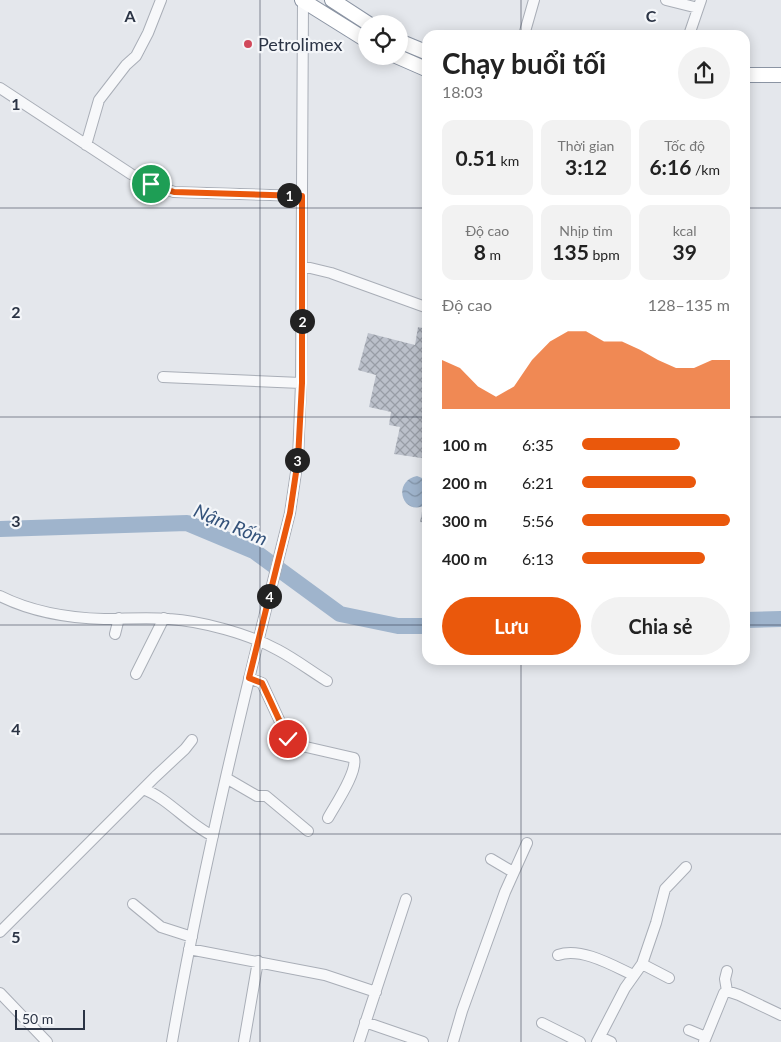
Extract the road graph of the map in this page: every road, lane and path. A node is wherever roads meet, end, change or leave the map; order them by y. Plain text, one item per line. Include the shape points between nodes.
1 (161, 0) edge
2 (302, 0) edge
3 (534, 0) edge
4 (666, 0) edge
5 (337, 1) edge
6 (699, 4) edge
7 (358, 16) edge
8 (525, 30) edge
9 (691, 30) edge
10 (358, 35) edge
11 (408, 46) edge
12 (422, 52) edge
13 (408, 61) edge
14 (422, 67) edge
15 (750, 75) edge
16 (781, 75) edge
17 (0, 88) edge
18 (86, 145) junction
19 (302, 196) junction
20 (302, 266) junction
21 (422, 306) edge
22 (163, 378) dead end
23 (302, 383) junction
24 (0, 596) edge
25 (119, 618) junction
26 (164, 618) junction
27 (116, 634) dead end
28 (259, 636) junction
29 (136, 674) dead end
30 (249, 678) junction
31 (327, 681) dead end
32 (192, 740) dead end
33 (226, 778) junction
34 (143, 789) junction
35 (328, 818) dead end
36 (308, 831) dead end
37 (214, 836) junction
38 (527, 843) dead end
39 (491, 859) dead end
40 (686, 867) dead end
41 (513, 872) junction
42 (406, 899) dead end
43 (133, 904) dead end
44 (0, 932) edge
45 (192, 937) junction
46 (189, 949) junction
47 (558, 954) dead end
48 (258, 961) junction
49 (642, 964) junction
50 (727, 971) dead end
51 (633, 975) junction
52 (669, 978) dead end
53 (727, 991) junction
54 (376, 992) junction
55 (0, 994) edge
56 (781, 1015) edge
57 (365, 1022) junction
58 (542, 1023) dead end
59 (689, 1030) dead end
60 (705, 1039) edge
61 (598, 1040) edge
62 (47, 1042) edge
63 (172, 1042) edge
64 (244, 1042) edge
65 (359, 1042) edge
66 (423, 1042) edge
67 (453, 1042) edge
68 (580, 1042) edge
69 (611, 1042) edge

1 - 18 street via 136,56 100,100
2 - 10 highway
2 - 19 street
3 - 8 street
4 - 6 street
5 - 7 highway
6 - 9 street
11 - 12 highway
13 - 14 highway
15 - 16 highway
17 - 18 street
18 - 19 street via 132,174 174,192
19 - 20 street
20 - 21 street
20 - 23 street
22 - 23 street
23 - 28 street via 298,459 290,513
24 - 25 street via 53,614
25 - 26 street
25 - 27 street
26 - 28 street
26 - 29 street
28 - 30 street
28 - 31 street
30 - 33 street
30 - 35 street via 262,683 293,744 348,756 355,761 348,783
32 - 34 street
33 - 36 street via 257,796 266,796
33 - 37 street
34 - 37 street
34 - 44 street
37 - 45 street
38 - 41 street
39 - 41 street
40 - 49 street via 664,889
41 - 67 street
42 - 54 street
43 - 45 street via 162,927
45 - 46 street
46 - 48 street
46 - 63 street
47 - 51 street via 584,954
48 - 54 street via 325,975
48 - 64 street
49 - 51 street
49 - 52 street
50 - 53 street
51 - 61 street
53 - 56 street
53 - 60 street
54 - 57 street
55 - 62 street
57 - 65 street
57 - 66 street
58 - 68 street
59 - 60 street
61 - 69 street

